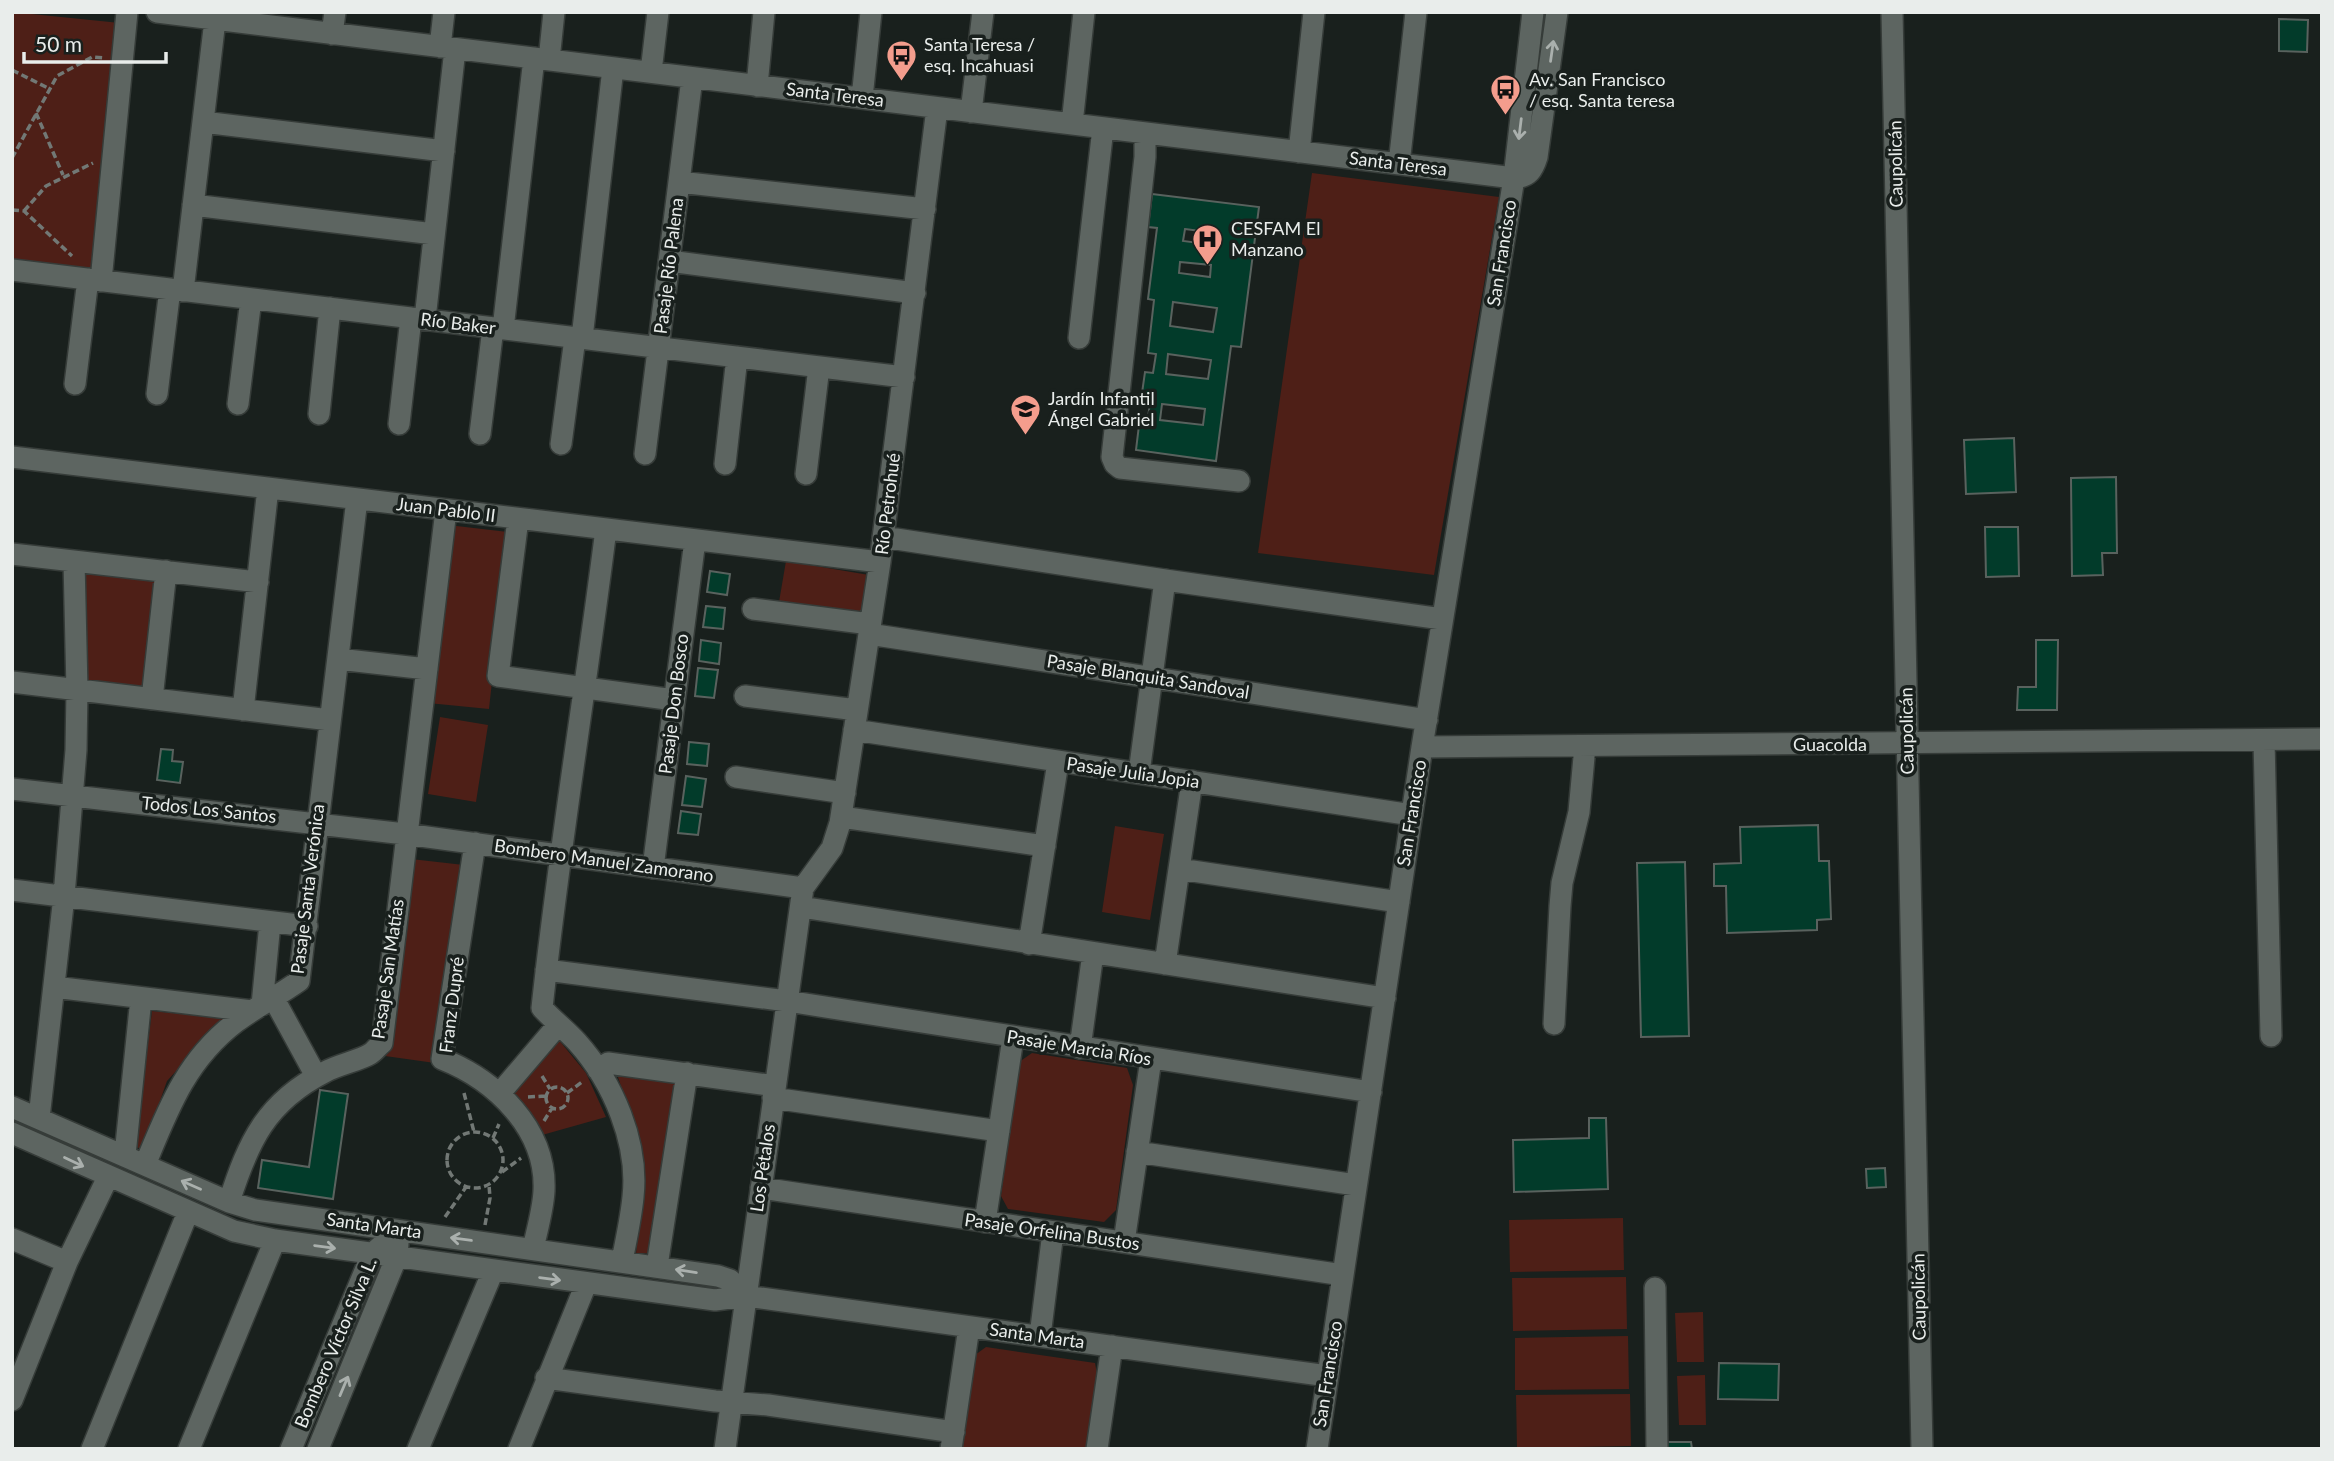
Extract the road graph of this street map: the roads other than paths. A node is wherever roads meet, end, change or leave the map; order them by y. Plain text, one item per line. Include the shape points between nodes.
1 (127, 12) edge
2 (157, 12) edge
3 (444, 12) edge
4 (554, 12) edge
5 (658, 12) edge
6 (764, 12) edge
7 (872, 12) edge
8 (983, 12) edge
9 (1084, 12) edge
10 (1314, 12) edge
11 (1416, 12) edge
12 (1533, 12) edge
13 (1557, 12) edge
14 (1892, 12) edge
15 (227, 18) edge
16 (334, 23) edge
17 (447, 48) junction
18 (541, 59) junction
19 (613, 68) junction
20 (652, 72) junction
21 (692, 78) junction
22 (757, 86) junction
23 (862, 98) junction
24 (937, 108) junction
25 (971, 112) junction
26 (203, 121) junction
27 (1072, 124) junction
28 (1103, 128) junction
29 (1145, 133) junction
30 (444, 151) junction
31 (1298, 152) junction
32 (1399, 164) junction
33 (1514, 178) junction
34 (679, 182) junction
35 (193, 205) junction
36 (925, 209) junction
37 (434, 234) junction
38 (669, 261) junction
39 (12, 271) edge
40 (95, 280) junction
41 (176, 290) junction
42 (915, 293) junction
43 (251, 299) junction
44 (331, 308) junction
45 (418, 319) junction
46 (498, 328) junction
47 (578, 338) junction
48 (1079, 338) dead end
49 (658, 348) junction
50 (737, 357) junction
51 (819, 367) junction
52 (904, 377) junction
53 (75, 384) dead end
54 (157, 394) dead end
55 (238, 404) dead end
56 (319, 414) dead end
57 (399, 424) dead end
58 (480, 434) dead end
59 (561, 444) dead end
60 (645, 454) dead end
61 (12, 457) edge
62 (725, 464) dead end
63 (806, 474) dead end
64 (1239, 481) dead end
65 (268, 488) junction
66 (357, 499) junction
67 (446, 510) junction
68 (518, 519) junction
69 (606, 529) junction
70 (883, 537) junction
71 (695, 540) junction
72 (12, 554) edge
73 (74, 561) junction
74 (880, 562) junction
75 (166, 572) junction
76 (1165, 580) junction
77 (258, 582) junction
78 (753, 609) dead end
79 (1443, 619) junction
80 (870, 629) junction
81 (338, 659) junction
82 (427, 669) junction
83 (1152, 677) junction
84 (12, 682) edge
85 (586, 689) junction
86 (77, 690) junction
87 (745, 696) dead end
88 (152, 699) junction
89 (674, 700) junction
90 (243, 710) junction
91 (330, 720) junction
92 (855, 720) junction
93 (1427, 720) junction
94 (2322, 739) edge
95 (2264, 740) junction
96 (1908, 744) junction
97 (1585, 746) junction
98 (1422, 747) junction
99 (1058, 762) junction
100 (1139, 773) junction
101 (736, 777) dead end
102 (1192, 781) junction
103 (12, 789) edge
104 (845, 793) junction
105 (72, 795) junction
106 (1412, 815) junction
107 (841, 817) junction
108 (316, 822) junction
109 (405, 834) junction
110 (475, 843) junction
111 (1045, 846) junction
112 (560, 855) junction
113 (653, 868) junction
114 (1179, 869) junction
115 (12, 890) edge
116 (64, 896) junction
117 (802, 898) junction
118 (1399, 902) junction
119 (270, 923) junction
120 (307, 926) junction
121 (1029, 943) junction
122 (1093, 953) junction
123 (1165, 964) junction
124 (546, 970) junction
125 (54, 986) junction
126 (141, 998) junction
127 (1385, 998) junction
128 (787, 1002) junction
129 (262, 1005) junction
130 (1554, 1024) dead end
131 (558, 1025) junction
132 (2270, 1036) dead end
133 (1013, 1038) junction
134 (1080, 1048) junction
135 (1151, 1059) junction
136 (598, 1070) junction
137 (687, 1073) junction
138 (316, 1076) junction
139 (774, 1092) junction
140 (1371, 1092) junction
141 (500, 1093) junction
142 (12, 1107) edge
143 (39, 1118) junction
144 (999, 1131) junction
145 (12, 1133) edge
146 (1137, 1152) junction
147 (125, 1155) junction
148 (145, 1165) junction
149 (108, 1177) junction
150 (1356, 1185) junction
151 (761, 1188) junction
152 (229, 1202) junction
153 (188, 1212) junction
154 (985, 1222) junction
155 (400, 1230) junction
156 (1054, 1232) junction
157 (12, 1239) edge
158 (275, 1240) junction
159 (1124, 1242) junction
160 (533, 1249) junction
161 (372, 1254) junction
162 (397, 1256) junction
163 (622, 1261) junction
164 (67, 1262) junction
165 (657, 1266) junction
166 (493, 1271) junction
167 (1343, 1275) junction
168 (586, 1284) junction
169 (1655, 1288) dead end
170 (746, 1296) junction
171 (969, 1327) junction
172 (1040, 1336) junction
173 (1112, 1346) junction
174 (22, 1350) edge
175 (1328, 1376) junction
176 (546, 1378) junction
177 (12, 1400) edge
178 (732, 1402) junction
179 (952, 1441) edge
180 (92, 1449) edge
181 (189, 1449) edge
182 (291, 1449) edge
183 (318, 1449) edge
184 (418, 1449) edge
185 (519, 1449) edge
186 (725, 1449) edge
187 (1097, 1449) edge
188 (1317, 1449) edge
189 (1657, 1449) edge
190 (1922, 1449) edge

1 - 40 street
2 - 15 street, Santa Teresa
3 - 17 street
4 - 18 street
5 - 20 street
6 - 22 street
7 - 23 street
8 - 25 street
9 - 27 street
10 - 31 street
11 - 32 street
12 -> 33 street, San Francisco
33 -> 13 street via 1532,171 1537,157
14 - 96 street, Caupolicán
15 - 16 street, Santa Teresa
15 - 26 street
16 - 17 street, Santa Teresa
17 - 18 street, Santa Teresa
17 - 30 street
18 - 19 street, Santa Teresa
18 - 46 street
19 - 20 street, Santa Teresa
19 - 47 street
20 - 21 street, Santa Teresa
21 - 22 street, Santa Teresa
21 - 34 street, Pasaje Río Palena
22 - 23 street, Santa Teresa
23 - 24 street, Santa Teresa
24 - 25 street, Santa Teresa
24 - 36 street, Río Petrohué
25 - 27 street, Santa Teresa
26 - 30 street
26 - 35 street
27 - 28 street, Santa Teresa
28 - 29 street, Santa Teresa
28 - 48 street
29 - 31 street, Santa Teresa
29 - 64 street via 1112,457 1120,468
30 - 37 street
31 - 32 street, Santa Teresa
32 - 33 street, Santa Teresa
33 - 79 street, San Francisco
34 - 36 street
34 - 38 street, Pasaje Río Palena
35 - 37 street
35 - 41 street
36 - 42 street, Río Petrohué
37 - 45 street
38 - 42 street
38 - 49 street, Pasaje Río Palena
39 - 40 street, Río Baker
40 - 41 street, Río Baker
40 - 53 street
41 - 43 street, Río Baker
41 - 54 street
42 - 52 street, Río Petrohué
43 - 44 street, Río Baker
43 - 55 street
44 - 45 street, Río Baker
44 - 56 street
45 - 46 street, Río Baker
45 - 57 street
46 - 47 street, Río Baker
46 - 58 street
47 - 49 street, Río Baker
47 - 59 street
49 - 50 street, Río Baker
49 - 60 street, Pasaje Río Palena
50 - 51 street, Río Baker
50 - 62 street
51 - 52 street, Río Baker
51 - 63 street
52 - 70 street, Río Petrohué
61 - 65 street, Juan Pablo II
65 - 66 street, Juan Pablo II
65 - 77 street
66 - 67 street, Juan Pablo II
66 - 81 street, Pasaje Santa Verónica
67 - 68 street, Juan Pablo II
67 - 82 street
68 - 69 street, Juan Pablo II
68 - 85 street via 498,676
69 - 71 street, Juan Pablo II
69 - 85 street
70 - 74 street, Río Petrohué
70 - 76 street
71 - 74 street, Juan Pablo II
71 - 89 street, Pasaje Don Bosco
72 - 73 street
73 - 75 street
73 - 86 street
74 - 80 street, Río Petrohué
75 - 77 street
75 - 88 street
76 - 79 street
76 - 83 street
77 - 90 street
78 - 80 street, Pasaje Blanquita Sandoval
79 - 93 street, San Francisco
80 - 83 street, Pasaje Blanquita Sandoval
80 - 92 street, Río Petrohué
81 - 82 street
81 - 91 street, Pasaje Santa Verónica
82 - 109 street
83 - 93 street, Pasaje Blanquita Sandoval
83 - 100 street
84 - 86 street
85 - 89 street
85 - 112 street
86 - 88 street
86 - 105 street
87 - 92 street, Pasaje Julia Jopia
88 - 90 street
89 - 113 street, Pasaje Don Bosco
90 - 91 street
91 - 108 street, Pasaje Santa Verónica
92 - 99 street, Pasaje Julia Jopia
92 - 104 street, Río Petrohué
93 - 98 street, San Francisco
94 - 95 street, Guacolda
95 - 96 street, Guacolda
95 - 132 street
96 - 97 street, Guacolda
96 - 190 street, Caupolicán
97 - 98 street, Guacolda
97 - 130 street via 1579,812 1562,883
98 - 106 street, San Francisco
99 - 100 street, Pasaje Julia Jopia
99 - 111 street
100 - 102 street, Pasaje Julia Jopia
101 - 104 street
102 - 106 street, Pasaje Julia Jopia
102 - 114 street
103 - 105 street, Todos Los Santos
104 - 107 street, Río Petrohué
105 - 108 street, Todos Los Santos
105 - 116 street
106 - 118 street, San Francisco
107 - 111 street
107 - 117 street, Río Petrohué via 832,848
108 - 109 street, Todos Los Santos
108 - 120 street, Pasaje Santa Verónica
109 - 110 street, Bombero Manuel Zamorano
109 - 138 street, Pasaje San Matías via 382,1043 369,1055
110 - 112 street, Bombero Manuel Zamorano
110 - 141 street, Franz Dupré via 442,1059
111 - 121 street
112 - 113 street, Bombero Manuel Zamorano
112 - 124 street
113 - 117 street, Bombero Manuel Zamorano
114 - 118 street
114 - 123 street
115 - 116 street
116 - 119 street
116 - 125 street
117 - 121 street, Bombero Manuel Zamorano
117 - 128 street, Los Pétalos
118 - 127 street, San Francisco
119 - 120 street
119 - 129 street
120 - 129 street, Pasaje Santa Verónica via 299,981
121 - 122 street, Bombero Manuel Zamorano
122 - 123 street, Bombero Manuel Zamorano
122 - 134 street
123 - 127 street, Bombero Manuel Zamorano
124 - 128 street, Pasaje Marcia Ríos
124 - 131 street via 542,1008
125 - 126 street
125 - 143 street
126 - 129 street
126 - 147 street
127 - 140 street, San Francisco
128 - 133 street, Pasaje Marcia Ríos
128 - 139 street, Los Pétalos
129 - 138 street
129 - 148 street, Pasaje Santa Verónica via 221,1034 188,1071
131 - 136 street
131 - 141 street
133 - 134 street, Pasaje Marcia Ríos
133 - 144 street
134 - 135 street, Pasaje Marcia Ríos
135 - 140 street, Pasaje Marcia Ríos
135 - 146 street
136 - 137 street via 608,1063
136 - 163 street via 626,1132 632,1163 634,1195
137 - 139 street
137 - 165 street
138 - 152 street, Pasaje San Matías via 282,1102 255,1136
139 - 144 street
139 - 151 street, Los Pétalos
140 - 150 street, San Francisco
141 - 160 street, Franz Dupré via 525,1124 540,1161 544,1191
142 - 143 street, Santa Marta
143 - 147 street, Santa Marta
144 - 154 street
145 -> 149 street, Santa Marta
146 - 150 street
146 - 159 street
147 - 148 street, Santa Marta
152 -> 148 street, Santa Marta
149 - 153 street, Santa Marta
149 - 164 street
150 - 167 street, San Francisco
151 - 154 street, Pasaje Orfelina Bustos
151 - 170 street, Los Pétalos
152 - 155 street, Santa Marta via 255,1210
153 - 158 street, Santa Marta via 234,1231
153 - 180 street
154 - 156 street, Pasaje Orfelina Bustos
160 -> 155 street, Santa Marta
155 - 161 street, Bombero Víctor Silva L.
155 - 162 street, Bombero Víctor Silva L.
156 - 159 street, Pasaje Orfelina Bustos
156 - 172 street
157 - 164 street
158 -> 161 street, Santa Marta
158 - 181 street
159 - 167 street, Pasaje Orfelina Bustos
160 - 163 street, Santa Marta
161 - 162 street, Santa Marta
161 - 182 street, Bombero Víctor Silva L.
162 - 166 street, Santa Marta
183 -> 162 street, Bombero Víctor Silva L.
163 - 165 street, Santa Marta
164 - 174 street
170 -> 165 street, Santa Marta via 730,1280
166 -> 168 street, Santa Marta
166 - 184 street
167 - 175 street, San Francisco
168 - 170 street, Santa Marta via 715,1300
168 - 176 street
169 - 189 street
170 - 171 street, Santa Marta
170 - 178 street, Los Pétalos
171 - 172 street, Santa Marta
171 - 179 street
172 - 173 street, Santa Marta
173 - 175 street, Santa Marta
173 - 187 street
174 - 177 street
175 - 188 street, San Francisco
176 - 178 street
176 - 185 street
178 - 179 street
178 - 186 street, Los Pétalos

